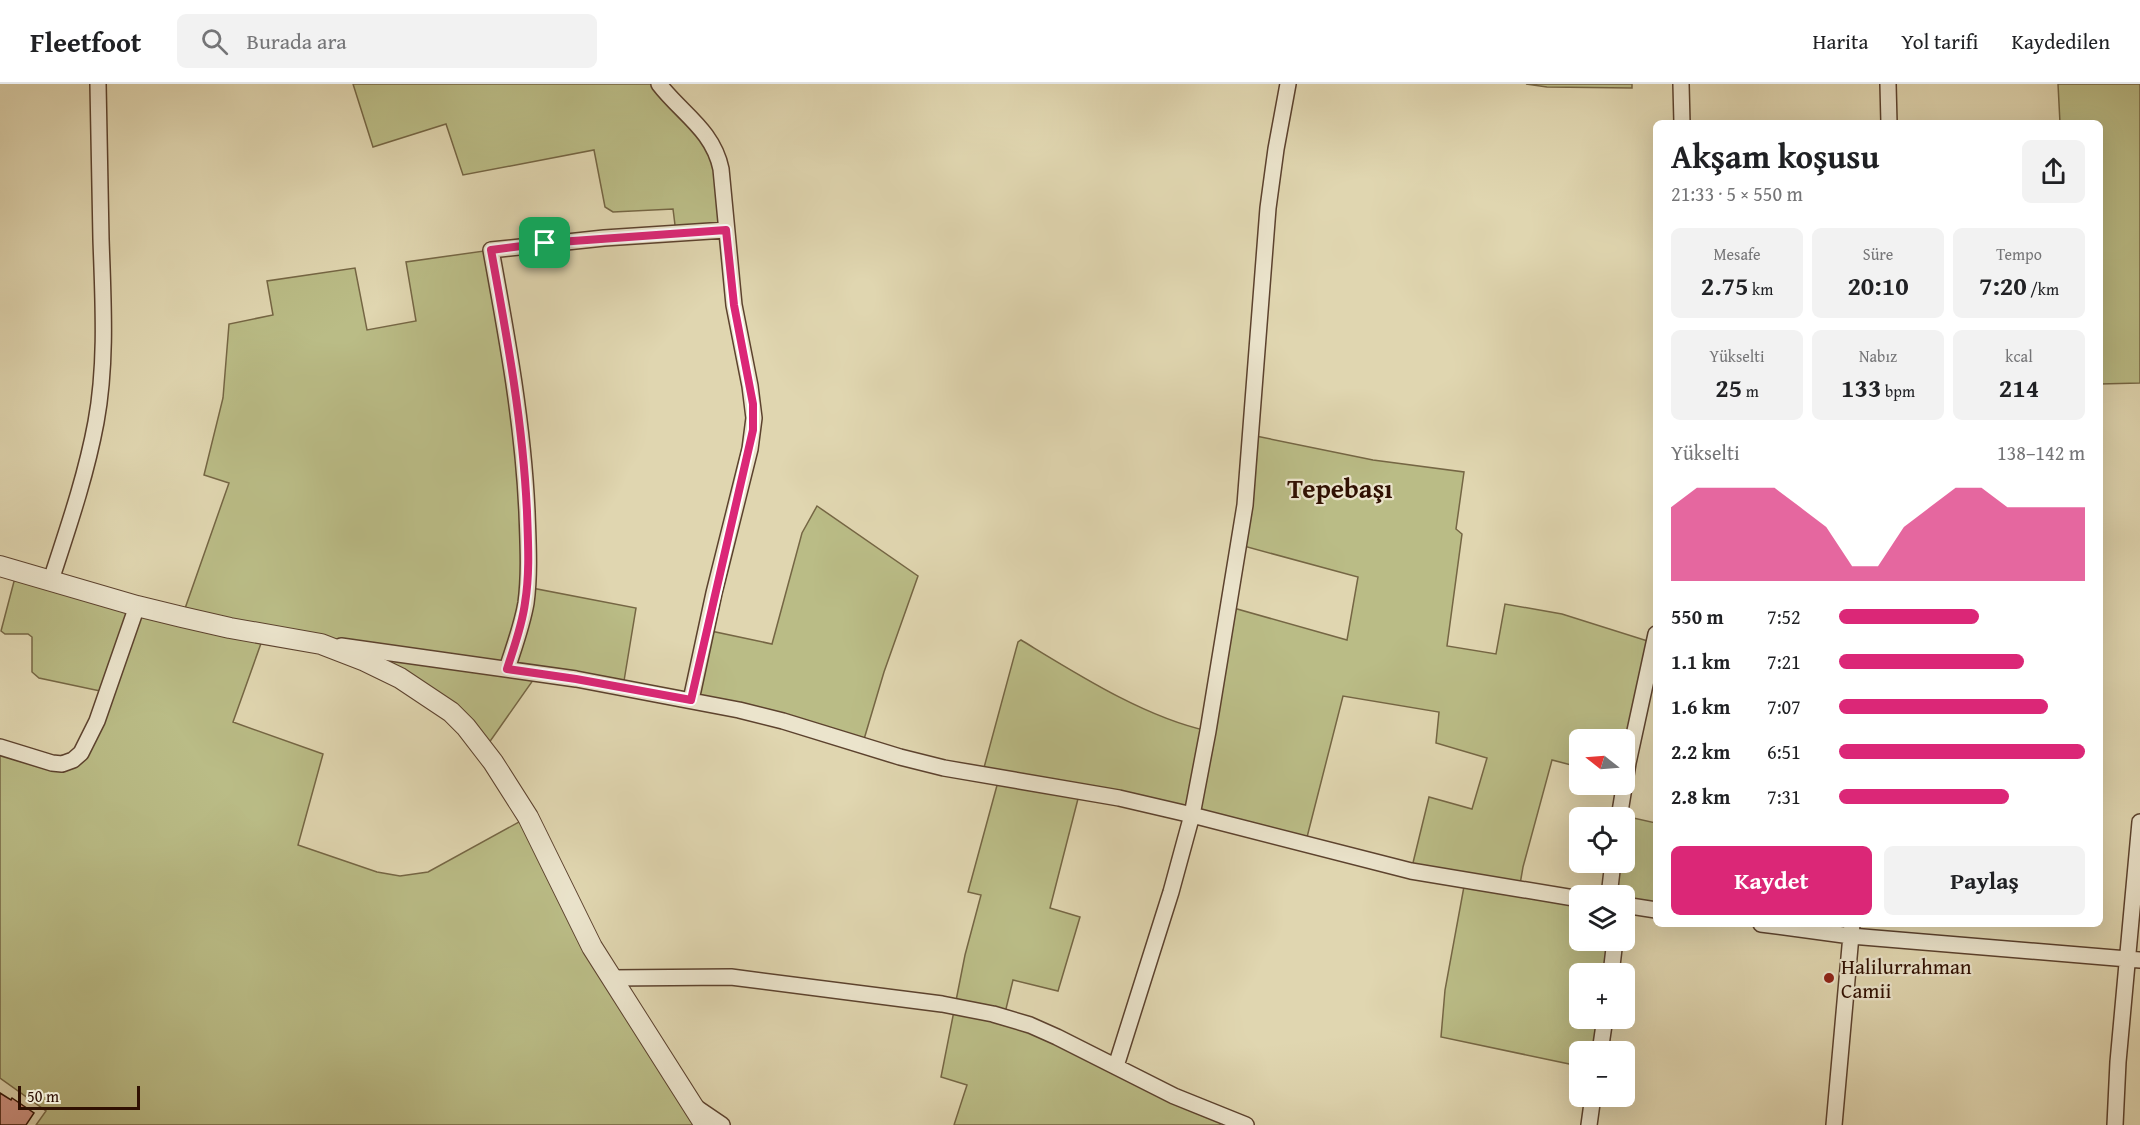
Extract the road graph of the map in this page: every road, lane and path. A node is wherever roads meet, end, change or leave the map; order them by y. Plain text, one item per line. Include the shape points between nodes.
1 (98, 84) edge
2 (659, 84) edge
3 (1288, 84) edge
4 (1681, 84) edge
5 (1888, 84) edge
6 (1682, 120) edge
7 (1889, 120) edge
8 (726, 230) junction
9 (0, 566) edge
10 (51, 580) junction
11 (137, 606) junction
12 (321, 644) junction
13 (1653, 649) edge
14 (507, 669) junction
15 (691, 700) junction
16 (0, 747) edge
17 (1621, 807) edge
18 (1192, 815) junction
19 (2140, 822) edge
20 (1569, 897) edge
21 (1635, 907) edge
22 (1653, 910) edge
23 (1806, 927) edge
24 (1851, 930) edge
25 (2133, 960) edge
26 (611, 978) junction
27 (1116, 1066) junction
28 (692, 1104) junction
29 (1591, 1107) edge
30 (705, 1125) edge
31 (722, 1125) edge
32 (1246, 1125) edge
33 (1589, 1125) edge
34 (1834, 1125) edge
35 (2115, 1125) edge

1 - 10 street via 101,383 86,464
2 - 8 street via 705,133 718,155
3 - 18 street via 1268,208 1245,505
4 - 6 street
5 - 7 street
8 - 14 street via 491,250 517,401 527,519 525,603
8 - 15 street via 734,305 753,404 753,430
9 - 10 street
10 - 11 street
11 - 12 street
11 - 16 street via 97,721 81,753 62,764
12 - 14 street
12 - 26 street via 399,678 451,712 466,727 528,817 573,911
13 - 17 street
14 - 15 street
15 - 18 street via 783,721 944,768
18 - 20 street via 1410,871
18 - 27 street
19 - 25 street
21 - 22 street
23 - 24 street
24 - 25 street
24 - 34 street
25 - 35 street via 2116,1085
26 - 27 street via 731,977 955,1006 1030,1025
26 - 28 street
27 - 32 street via 1174,1096
28 - 30 street
28 - 31 street
29 - 33 street

